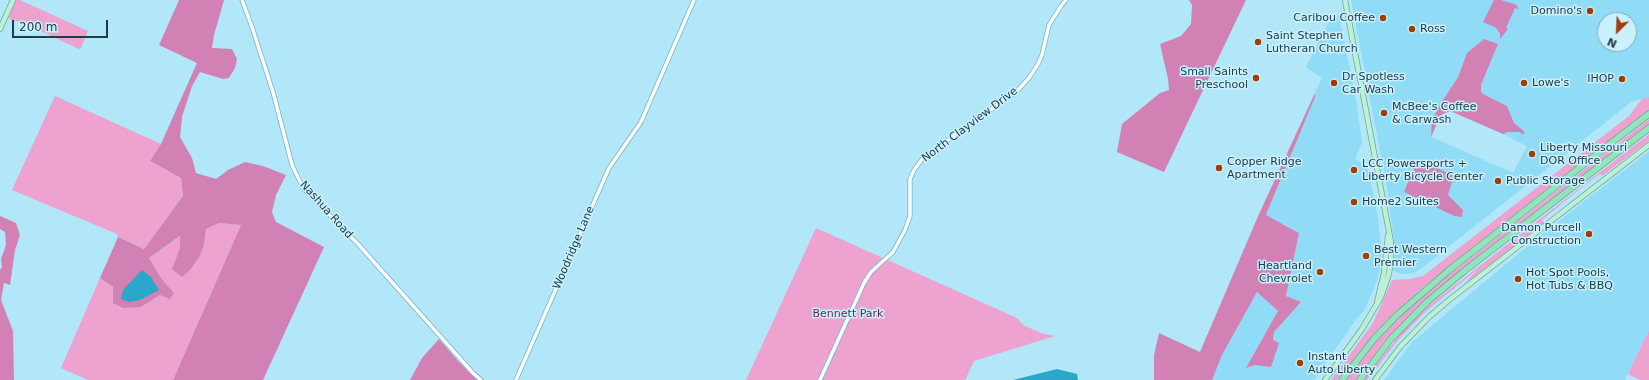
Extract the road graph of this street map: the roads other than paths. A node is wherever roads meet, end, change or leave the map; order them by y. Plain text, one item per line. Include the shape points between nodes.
1 (13, 0) edge
2 (242, 0) edge
3 (694, 0) edge
4 (1066, 0) edge
5 (1345, 0) edge
6 (0, 30) edge
7 (1649, 114) edge
8 (1649, 128) edge
9 (1649, 145) edge
10 (481, 380) edge
11 (516, 380) edge
12 (820, 380) edge
13 (1325, 380) edge
14 (1342, 380) edge
15 (1360, 380) edge
16 (1375, 380) edge

1 - 6 main road
2 - 10 street, Nashua Road via 273,92 292,165 303,188 358,244
3 - 11 street, Woodridge Lane via 640,122 609,168
4 - 12 street, North Clayview Drive via 1049,25 1042,55 1029,78 1017,91 923,158 914,170 910,179 910,216 905,230 893,252 871,272 864,283
5 - 13 main road via 1388,234 1384,273 1377,302 1362,329
7 - 14 highway via 1397,314
8 - 15 highway via 1427,302 1390,340
9 - 16 main road via 1449,300 1400,347

